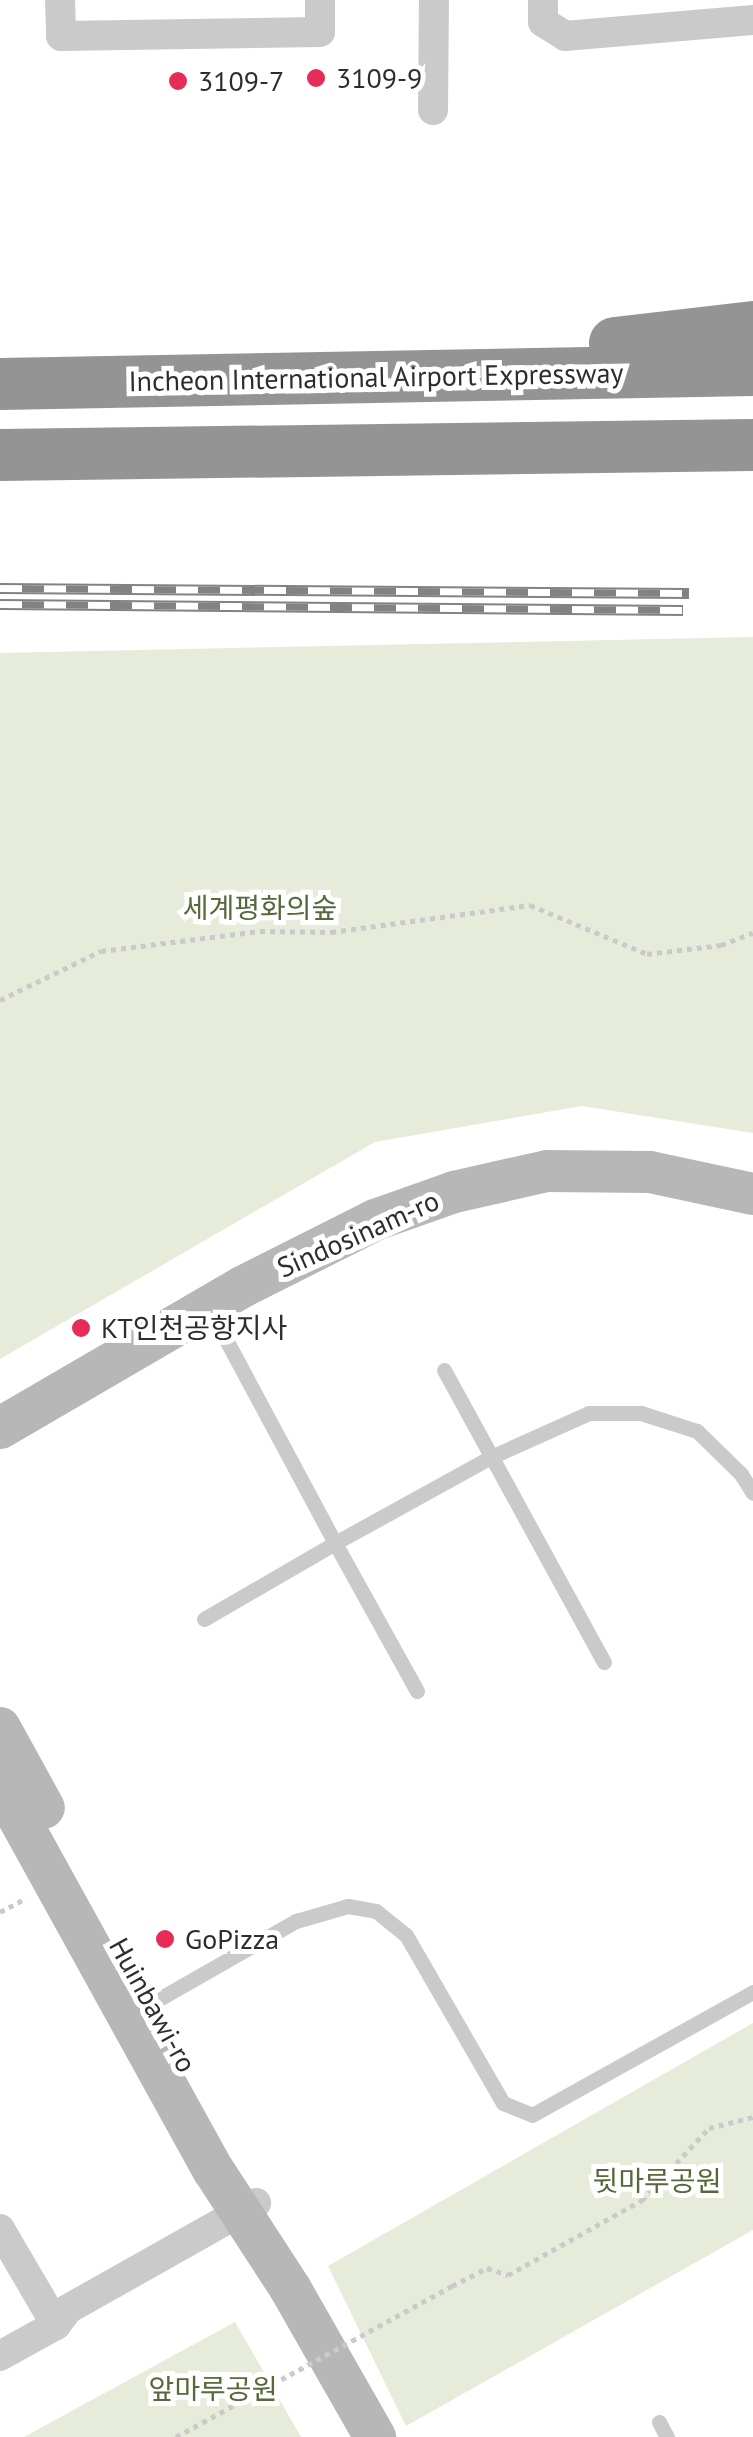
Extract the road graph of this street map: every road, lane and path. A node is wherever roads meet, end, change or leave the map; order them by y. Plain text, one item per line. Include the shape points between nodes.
1 (60, 0) edge
2 (320, 0) edge
3 (434, 0) edge
4 (544, 0) edge
5 (753, 20) edge
6 (434, 110) dead end
7 (753, 327) edge
8 (753, 370) edge
9 (338, 376) junction
10 (0, 384) edge
11 (753, 445) edge
12 (578, 448) junction
13 (0, 454) edge
14 (753, 476) edge
15 (753, 934) edge
16 (0, 1000) edge
17 (753, 1194) edge
18 (208, 1306) junction
19 (444, 1370) dead end
20 (0, 1428) edge
21 (491, 1457) junction
22 (753, 1493) edge
23 (335, 1543) junction
24 (204, 1619) dead end
25 (604, 1662) dead end
26 (417, 1690) dead end
27 (0, 1728) edge
28 (0, 1784) edge
29 (753, 1992) edge
30 (152, 2003) junction
31 (753, 2117) edge
32 (252, 2214) junction
33 (0, 2229) edge
34 (56, 2325) junction
35 (0, 2356) edge
36 (659, 2422) dead end
37 (176, 2437) edge
38 (375, 2437) edge
39 (667, 2437) edge

1 - 2 street via 61,36 320,32
3 - 6 street
4 - 5 street via 543,22 565,36
7 - 9 highway
8 - 9 highway, Incheon International Airport Expressway
9 - 10 highway, Incheon International Airport Expressway
11 - 12 highway
12 - 13 highway
12 - 14 highway
15 - 16 path via 648,954 530,905 331,932 260,930 101,951
17 - 18 street, Sindosinam-ro via 650,1172 548,1171 454,1192 375,1220
18 - 20 street, Sindosinam-ro
18 - 23 lane
19 - 21 lane
21 - 22 lane via 590,1413 641,1413 697,1431
21 - 23 lane
21 - 25 lane
23 - 24 lane
23 - 26 lane
27 - 30 street, Huinbawi-ro
28 - 32 street, Huinbawi-ro
29 - 30 lane via 532,2115 503,2102 406,1935 376,1911 348,1906 296,1921
30 - 32 street, Huinbawi-ro via 238,2156
31 - 37 path, bridge via 709,2128 642,2200 508,2275 487,2268
32 - 34 street via 76,2323
32 - 38 street, Huinbawi-ro
33 - 34 street
34 - 35 street
36 - 39 lane

